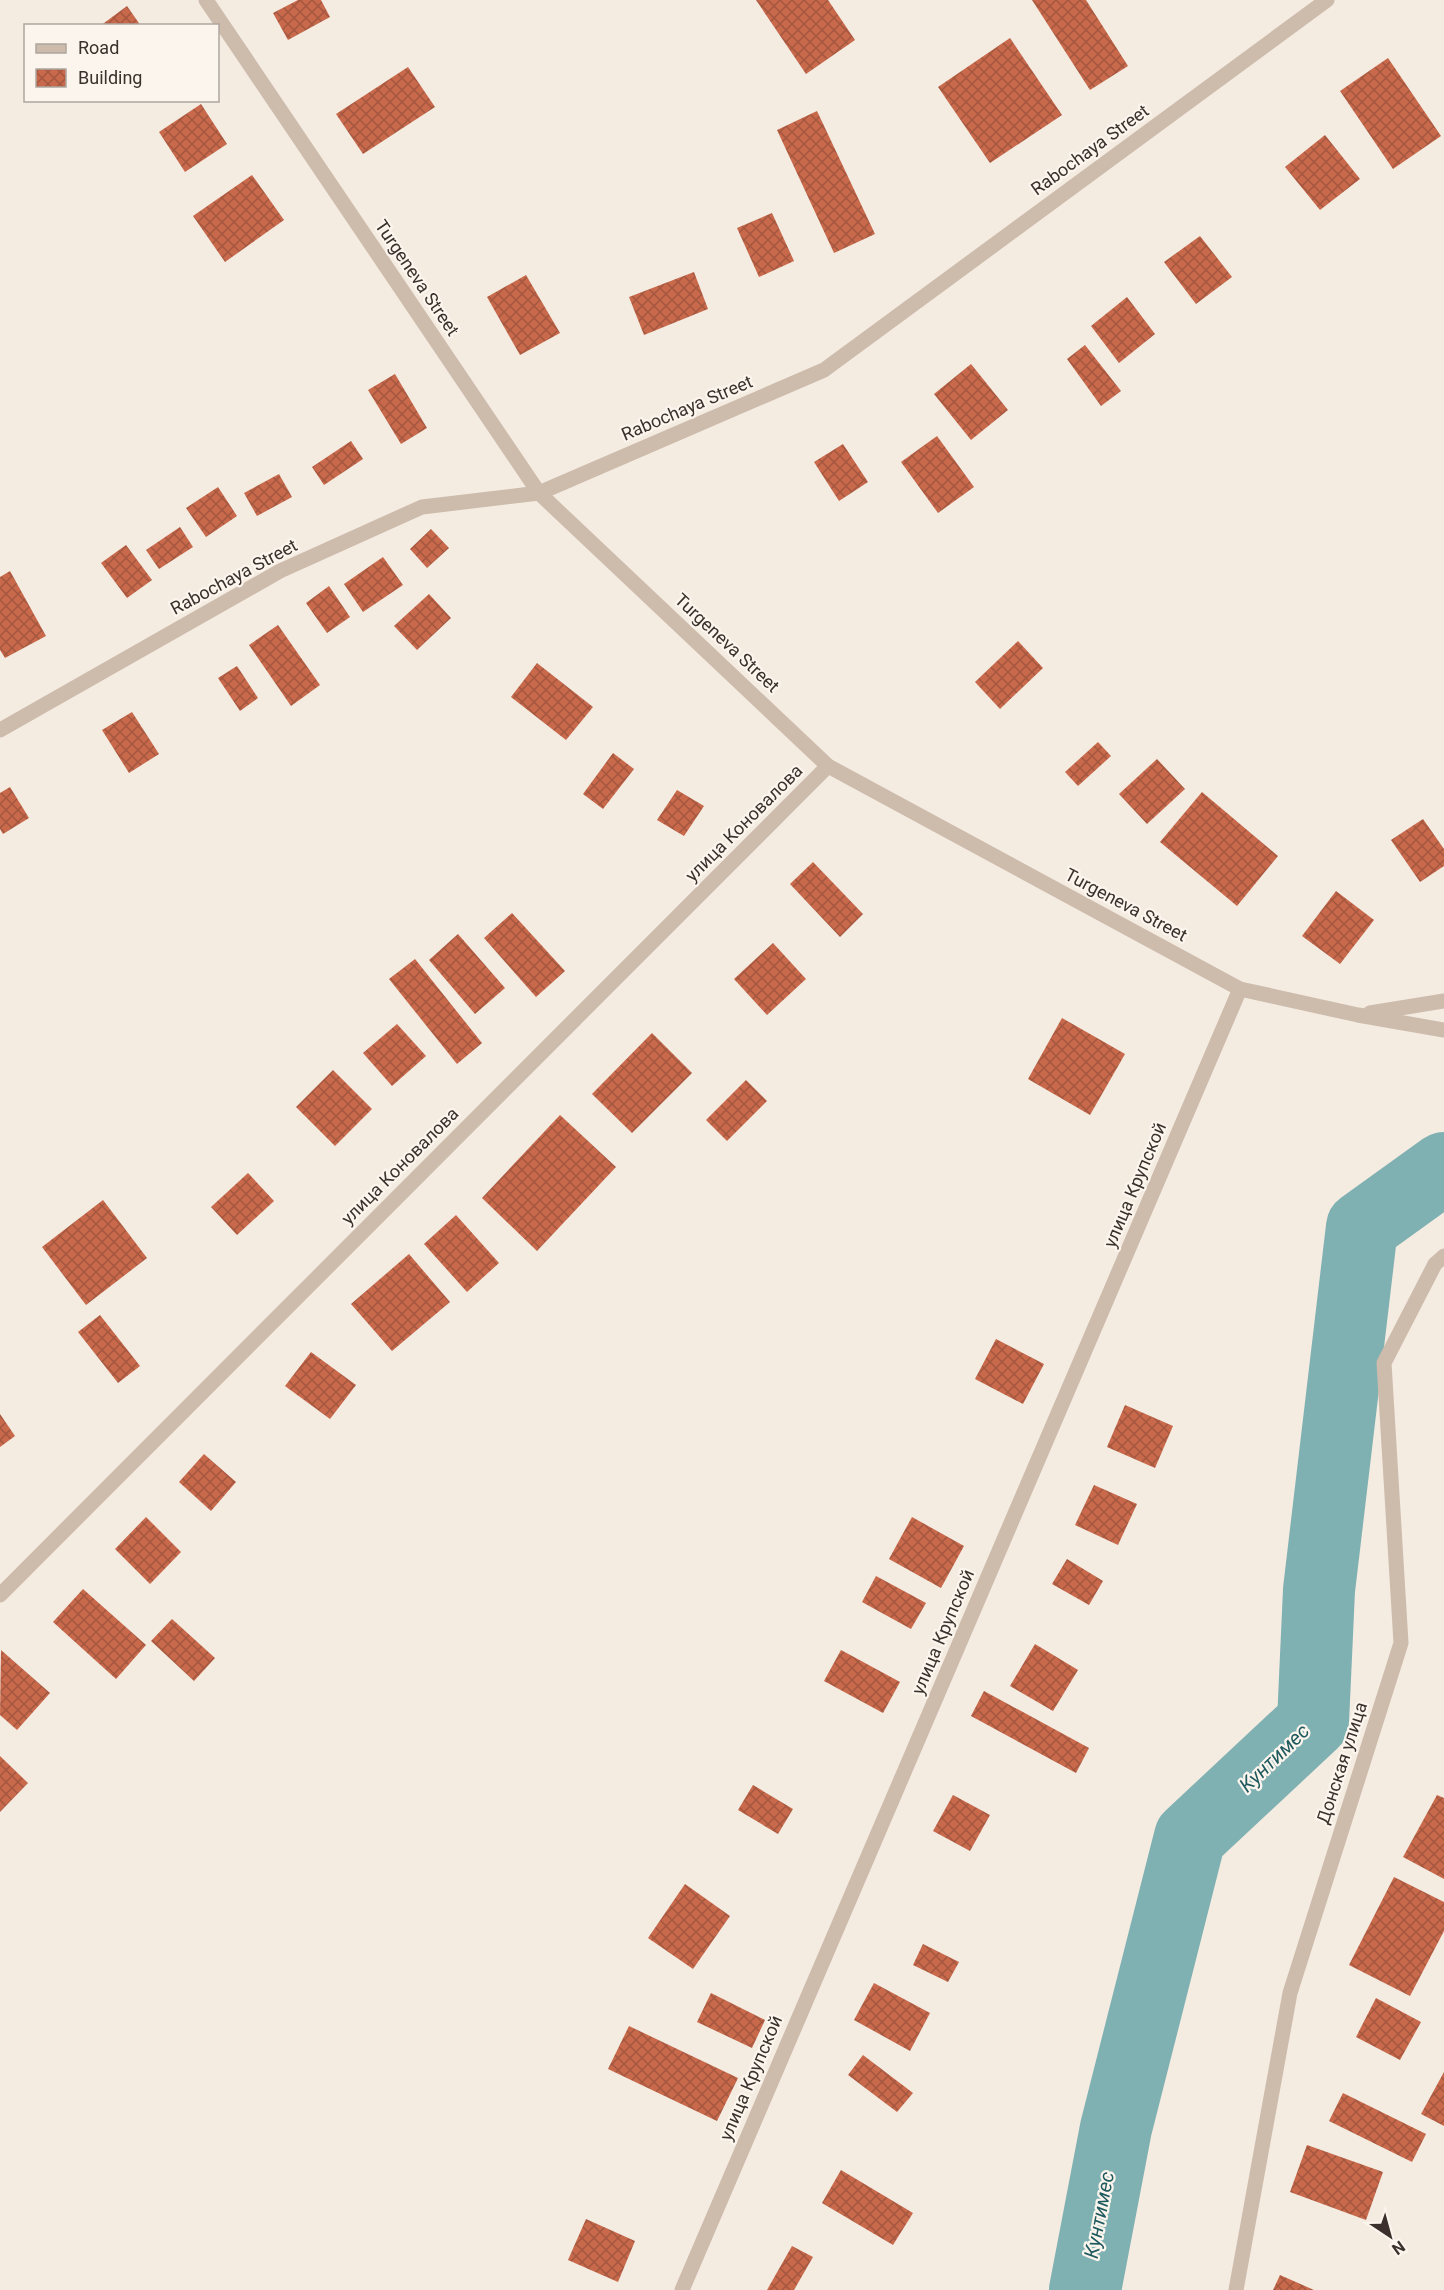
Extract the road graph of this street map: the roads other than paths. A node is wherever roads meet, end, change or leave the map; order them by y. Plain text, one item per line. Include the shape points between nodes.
1 (206, 0) edge
2 (1327, 0) edge
3 (539, 493) junction
4 (0, 730) edge
5 (828, 766) junction
6 (1240, 989) junction
7 (1444, 1001) edge
8 (1358, 1015) junction
9 (1444, 1030) edge
10 (1444, 1256) edge
11 (0, 1595) edge
12 (682, 2290) edge
13 (1236, 2290) edge

1 - 3 street, Turgeneva Street
2 - 3 street, Rabochaya Street via 825,370
3 - 4 street, Rabochaya Street via 422,507 280,571
3 - 5 street, Turgeneva Street
5 - 6 street, Turgeneva Street
5 - 11 street, улица Коновалова
6 - 8 street, Turgeneva Street
6 - 12 street, улица Крупской
7 - 8 street
8 - 9 street, Turgeneva Street
10 - 13 street, Донская улица via 1435,1264 1384,1363 1401,1643 1290,1993

